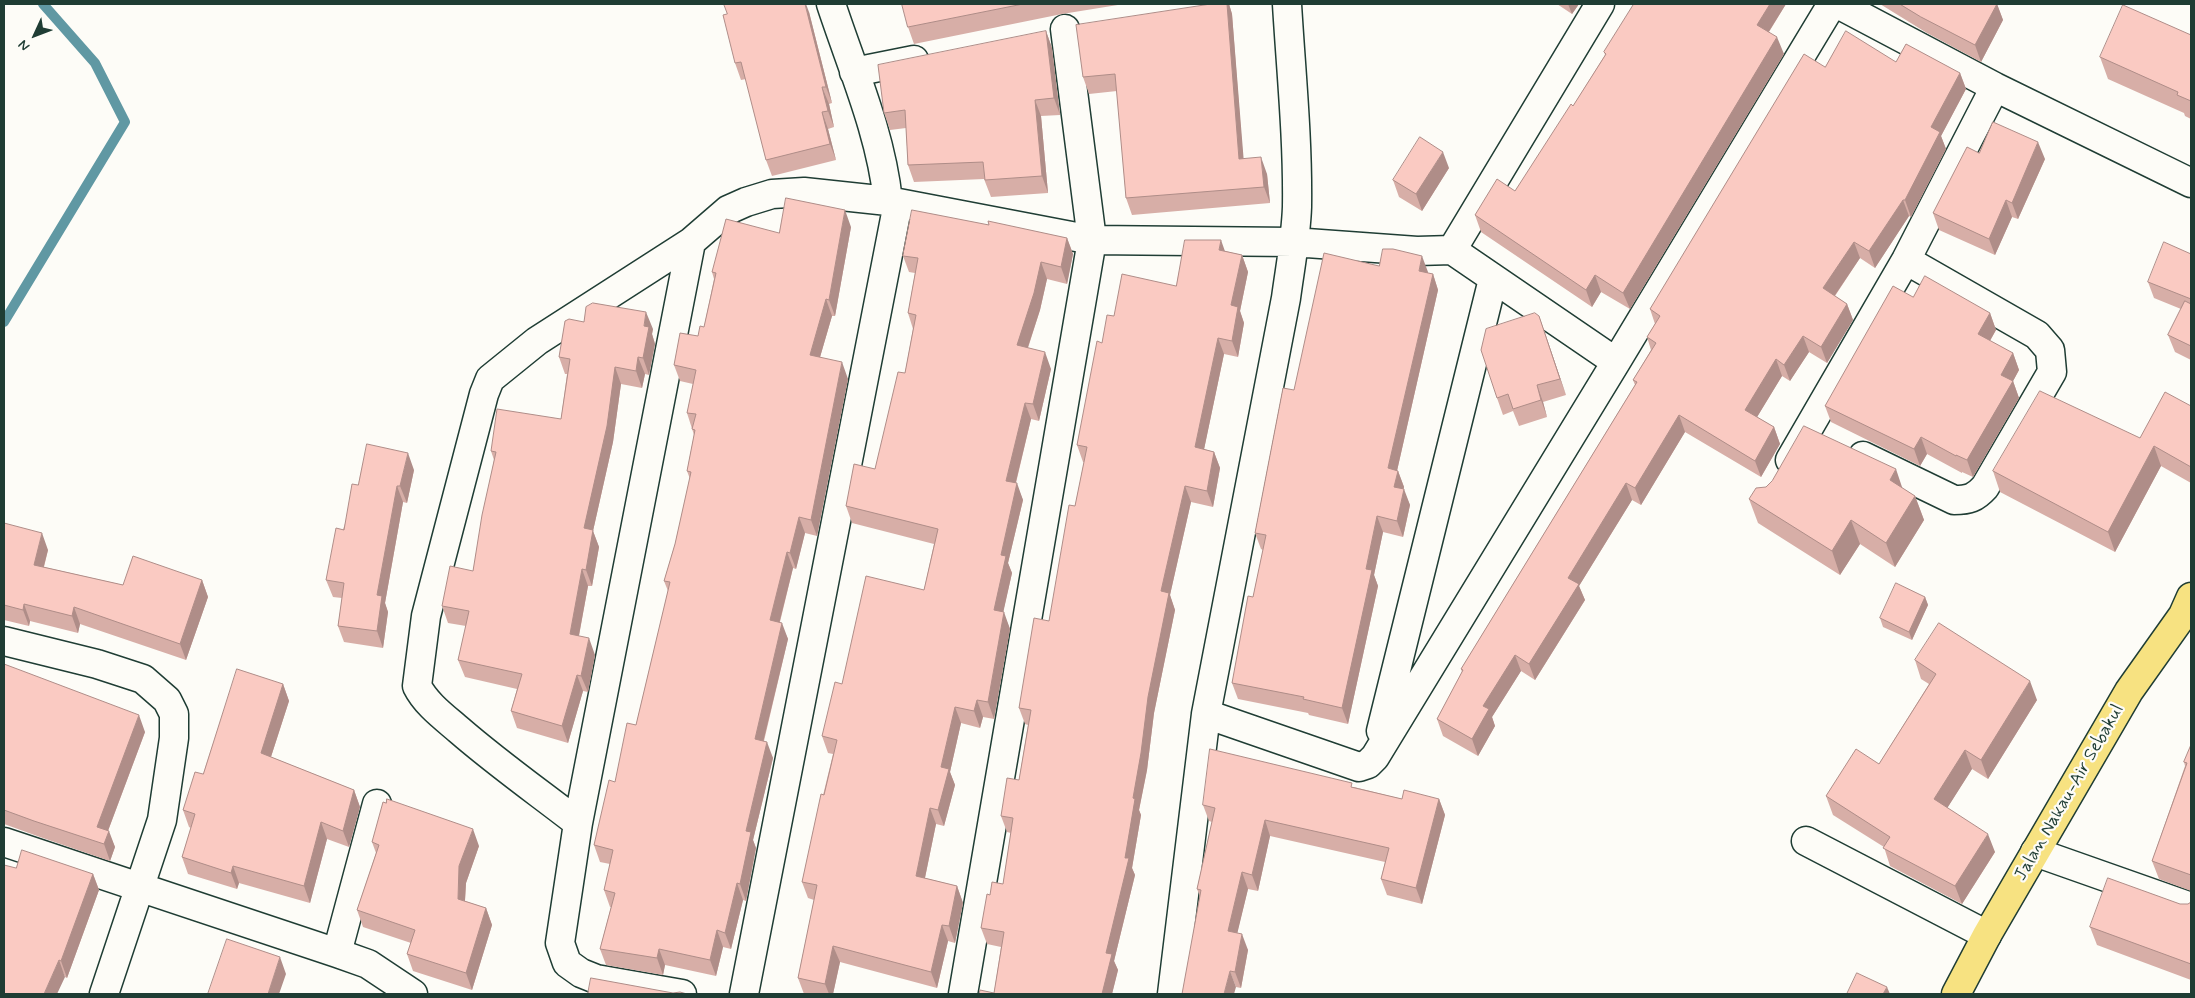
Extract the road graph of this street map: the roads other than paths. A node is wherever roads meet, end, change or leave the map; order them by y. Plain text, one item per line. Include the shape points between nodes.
1 (831, 4) edge
2 (1287, 4) edge
3 (1600, 4) edge
4 (1832, 4) edge
5 (1838, 4) edge
6 (1094, 24) edge
7 (1065, 29) junction
8 (1036, 35) edge
9 (940, 54) edge
10 (854, 72) junction
11 (1995, 87) junction
12 (2191, 183) edge
13 (893, 202) junction
14 (1092, 240) junction
15 (691, 242) junction
16 (1293, 242) junction
17 (1452, 250) junction
18 (1906, 260) junction
19 (1493, 280) junction
20 (1616, 362) junction
21 (1809, 429) junction
22 (1778, 480) edge
23 (2188, 610) edge
24 (4, 641) edge
25 (1206, 714) junction
26 (1375, 757) junction
27 (377, 804) dead end
28 (578, 823) junction
29 (1806, 841) dead end
30 (4, 842) edge
31 (2035, 852) junction
32 (140, 886) junction
33 (2191, 907) edge
34 (1987, 935) junction
35 (337, 953) junction
36 (104, 994) edge
37 (413, 994) edge
38 (682, 994) edge
39 (744, 994) edge
40 (963, 994) edge
41 (1172, 994) edge
42 (1956, 994) edge

1 - 10 street
2 - 16 street via 1297,208
3 - 17 street
4 - 20 street
5 - 11 street
6 - 7 street
7 - 8 street
7 - 14 street
9 - 10 street
10 - 13 street
11 - 12 street
11 - 18 street
13 - 14 street
13 - 15 street via 804,192 772,194 728,210
13 - 39 street
14 - 16 street
14 - 40 street
15 - 28 street
15 - 28 street via 537,341 490,379 426,616 416,676 416,686 422,696 472,741
16 - 17 street via 1417,251
16 - 25 street via 1286,298
17 - 19 street
18 - 21 street
18 - 21 street via 2037,335 2050,350 2052,372 1985,487 1968,500 1954,500
19 - 20 street
19 - 26 street
20 - 26 street
21 - 22 street
23 - 31 highway, Jalan Nakau-Air Sebakul via 2129,691
24 - 32 street via 97,664 142,679 167,700 174,714 174,738 162,820
25 - 26 street via 1359,767
25 - 41 street
27 - 35 street
28 - 38 street via 560,943 567,963 596,979
29 - 34 street
30 - 32 street
31 - 33 street
31 - 34 highway, Jalan Nakau-Air Sebakul
32 - 35 street
32 - 36 street
34 - 42 highway, Jalan Nakau-Air Sebakul
35 - 37 street via 368,964

